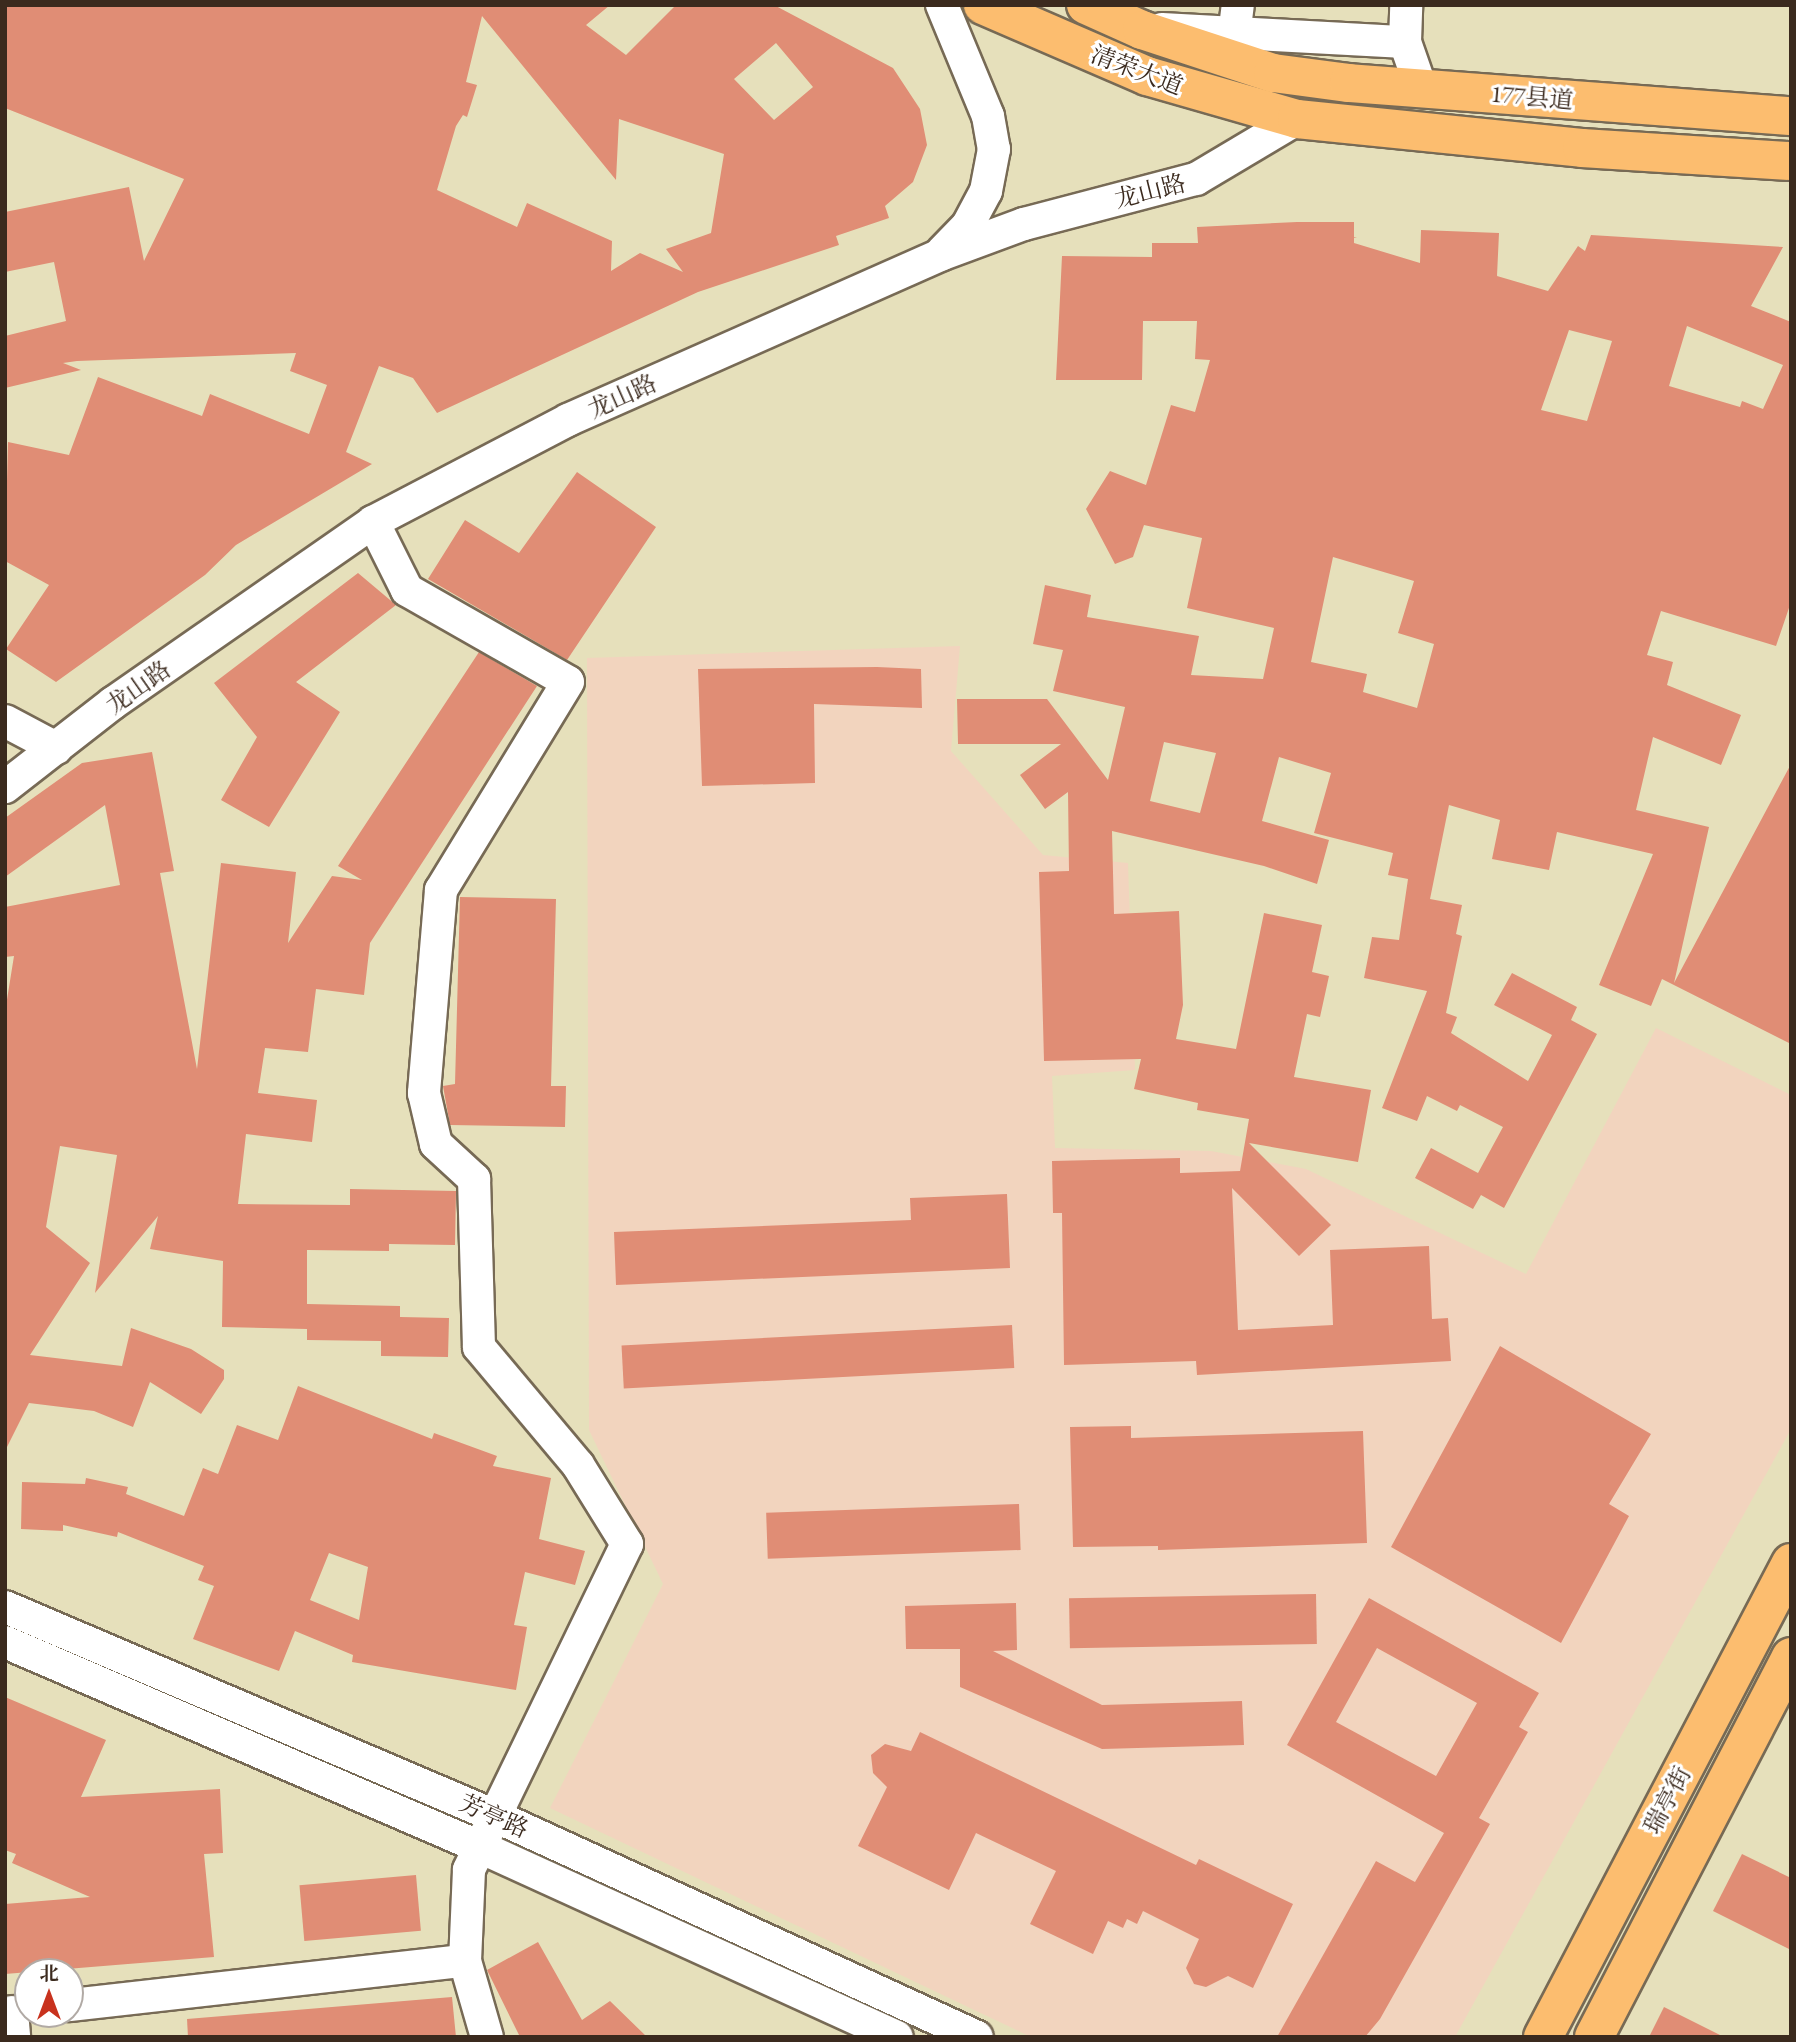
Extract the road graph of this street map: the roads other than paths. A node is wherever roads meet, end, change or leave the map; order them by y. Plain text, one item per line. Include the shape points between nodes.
1 (942, 5) edge
2 (983, 5) edge
3 (1086, 5) edge
4 (1406, 5) edge
5 (1236, 20) edge
6 (1142, 30) junction
7 (1405, 42) junction
8 (1273, 72) joint
9 (1421, 88) junction
10 (1791, 116) edge
11 (1297, 118) junction
12 (1791, 160) edge
13 (940, 255) junction
14 (373, 522) junction
15 (5, 721) edge
16 (56, 748) junction
17 (5, 787) edge
18 (1791, 1563) edge
19 (5, 1607) edge
20 (5, 1642) edge
21 (1791, 1657) edge
22 (495, 1816) junction
23 (480, 1847) junction
24 (465, 1961) junction
25 (84, 2003) edge
26 (487, 2037) edge
27 (897, 2037) edge
28 (977, 2037) edge
29 (1543, 2037) edge
30 (1594, 2037) edge

1 - 13 street via 988,116 994,149 986,191 968,225
2 - 11 main road, 清荣大道 via 1147,76
3 - 6 main road, 清荣大道
4 - 7 street
5 - 6 street
5 - 7 street
6 - 8 main road, 清荣大道
7 - 9 street
8 - 9 main road, 177县道
9 - 10 main road, 177县道
11 - 12 main road, 177县道 via 1582,148
11 - 13 street, 龙山路 via 1196,179 1024,224
13 - 14 street, 龙山路 via 568,420
14 - 16 street, 龙山路
14 - 22 street via 407,590 568,682 441,890 424,1093 436,1144 474,1179 480,1347 578,1465 627,1544
15 - 16 street
16 - 17 street, 龙山路
18 - 29 main road, 瑞亭街
19 - 22 street, 芳亭路
20 - 23 street, 芳亭路
21 - 30 main road, 瑞亭街
22 - 23 street
22 - 28 street, 芳亭路
23 - 24 street via 469,1870
23 - 27 street, 芳亭路
24 - 25 street
24 - 26 street

